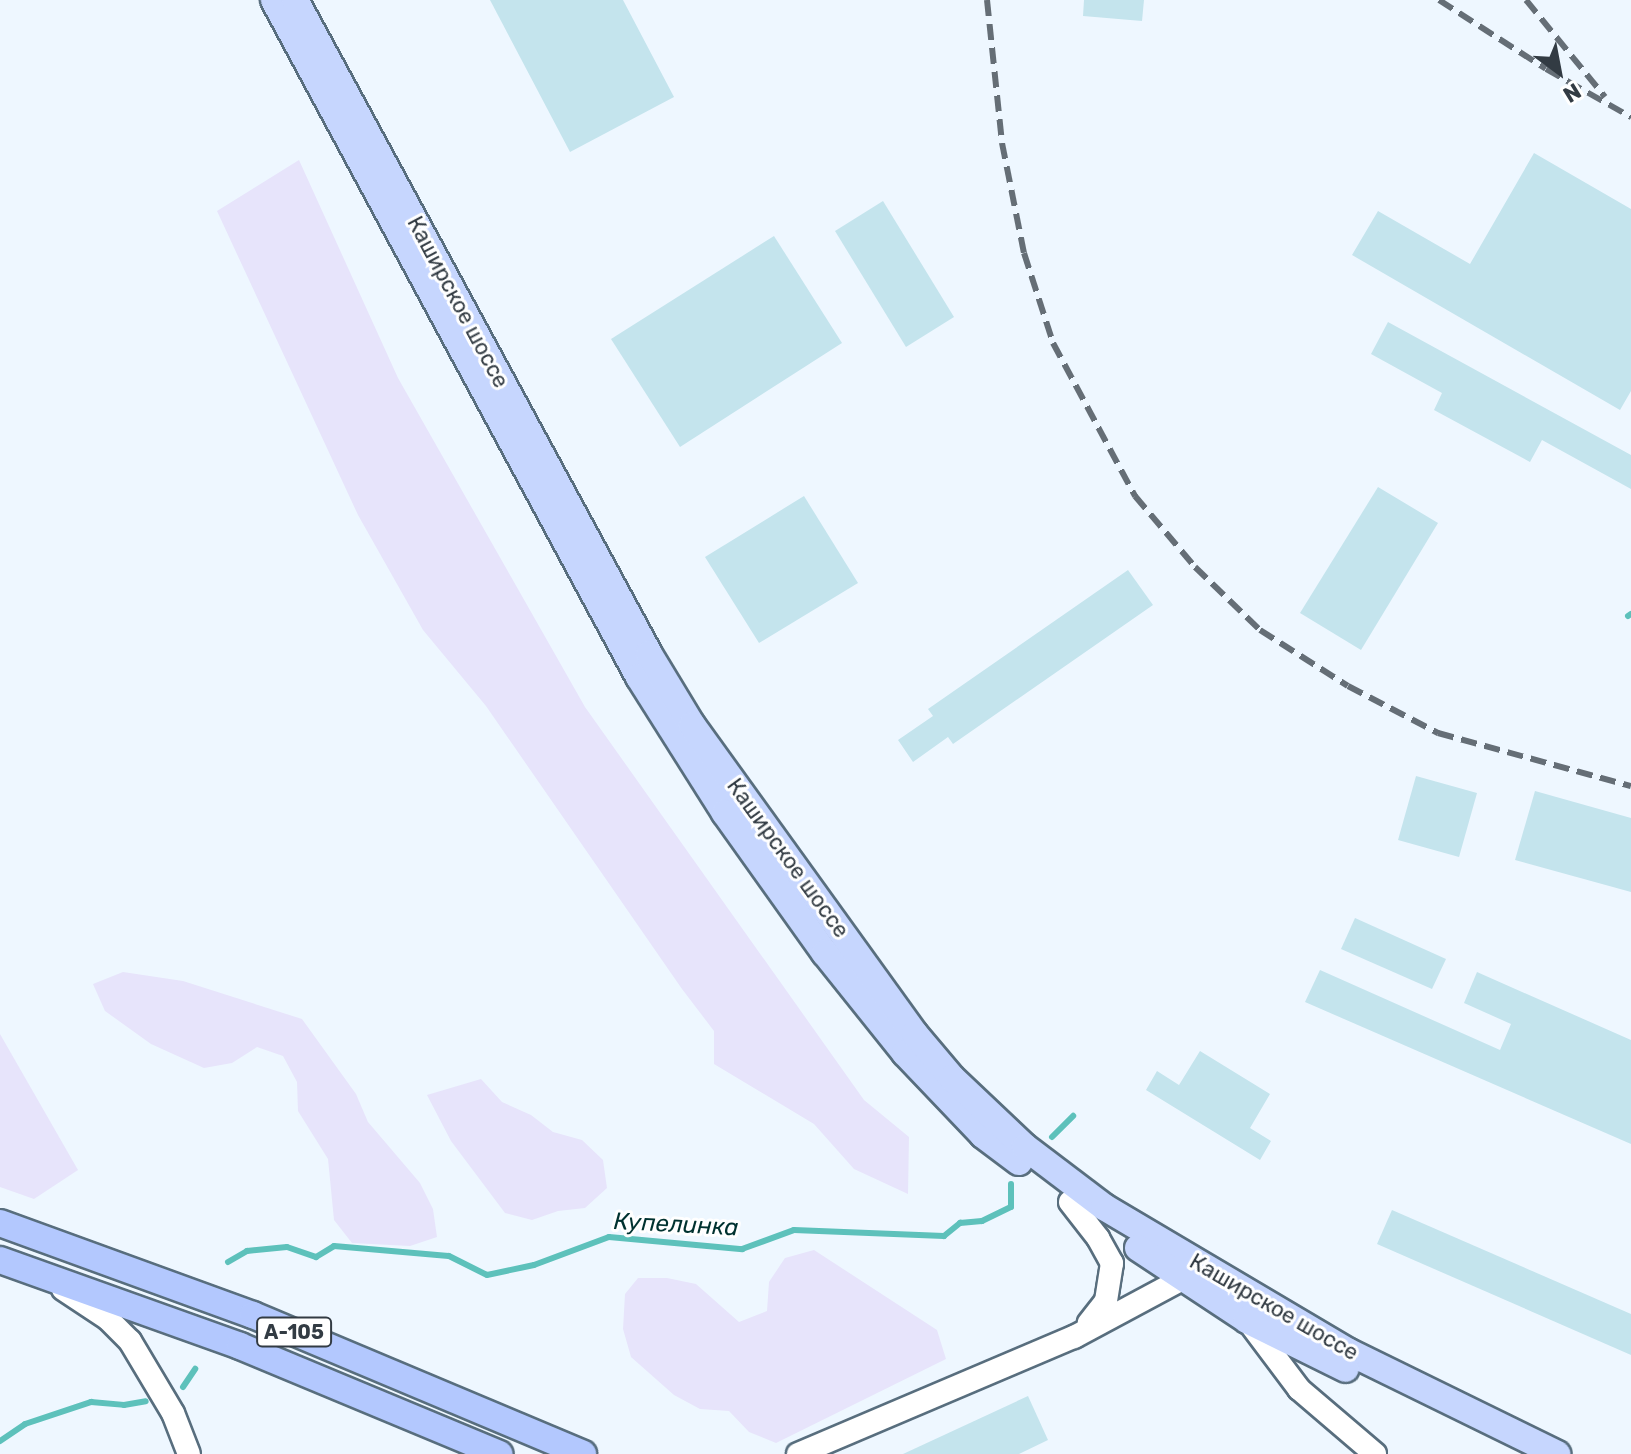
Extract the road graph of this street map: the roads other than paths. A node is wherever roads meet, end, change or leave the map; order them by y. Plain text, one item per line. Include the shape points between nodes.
1 (274, 0) edge
2 (295, 0) edge
3 (1070, 1202) junction
4 (0, 1223) edge
5 (0, 1260) edge
6 (39, 1273) junction
7 (1184, 1278) junction
8 (1247, 1320) junction
9 (1074, 1337) junction
10 (805, 1452) edge
11 (189, 1454) edge
12 (499, 1454) edge
13 (583, 1454) edge
14 (1375, 1454) edge
15 (1516, 1454) edge
16 (1557, 1454) edge

1 - 3 main road, Каширское шоссе via 639,677 725,813 825,953 913,1062 983,1135
2 - 16 main road, Каширское шоссе via 692,725 952,1078 1025,1147 1104,1207 1349,1352
3 - 7 main road, Каширское шоссе
3 - 9 main road via 1112,1263 1106,1301
4 - 13 highway, А-105 via 253,1315
5 - 6 highway, А-105
6 - 11 main road via 108,1319 130,1341 173,1413
6 - 12 highway, А-105 via 240,1346
7 - 8 main road, Каширское шоссе
7 - 9 main road
8 - 14 main road via 1299,1389
8 - 15 main road, Каширское шоссе
9 - 10 main road

